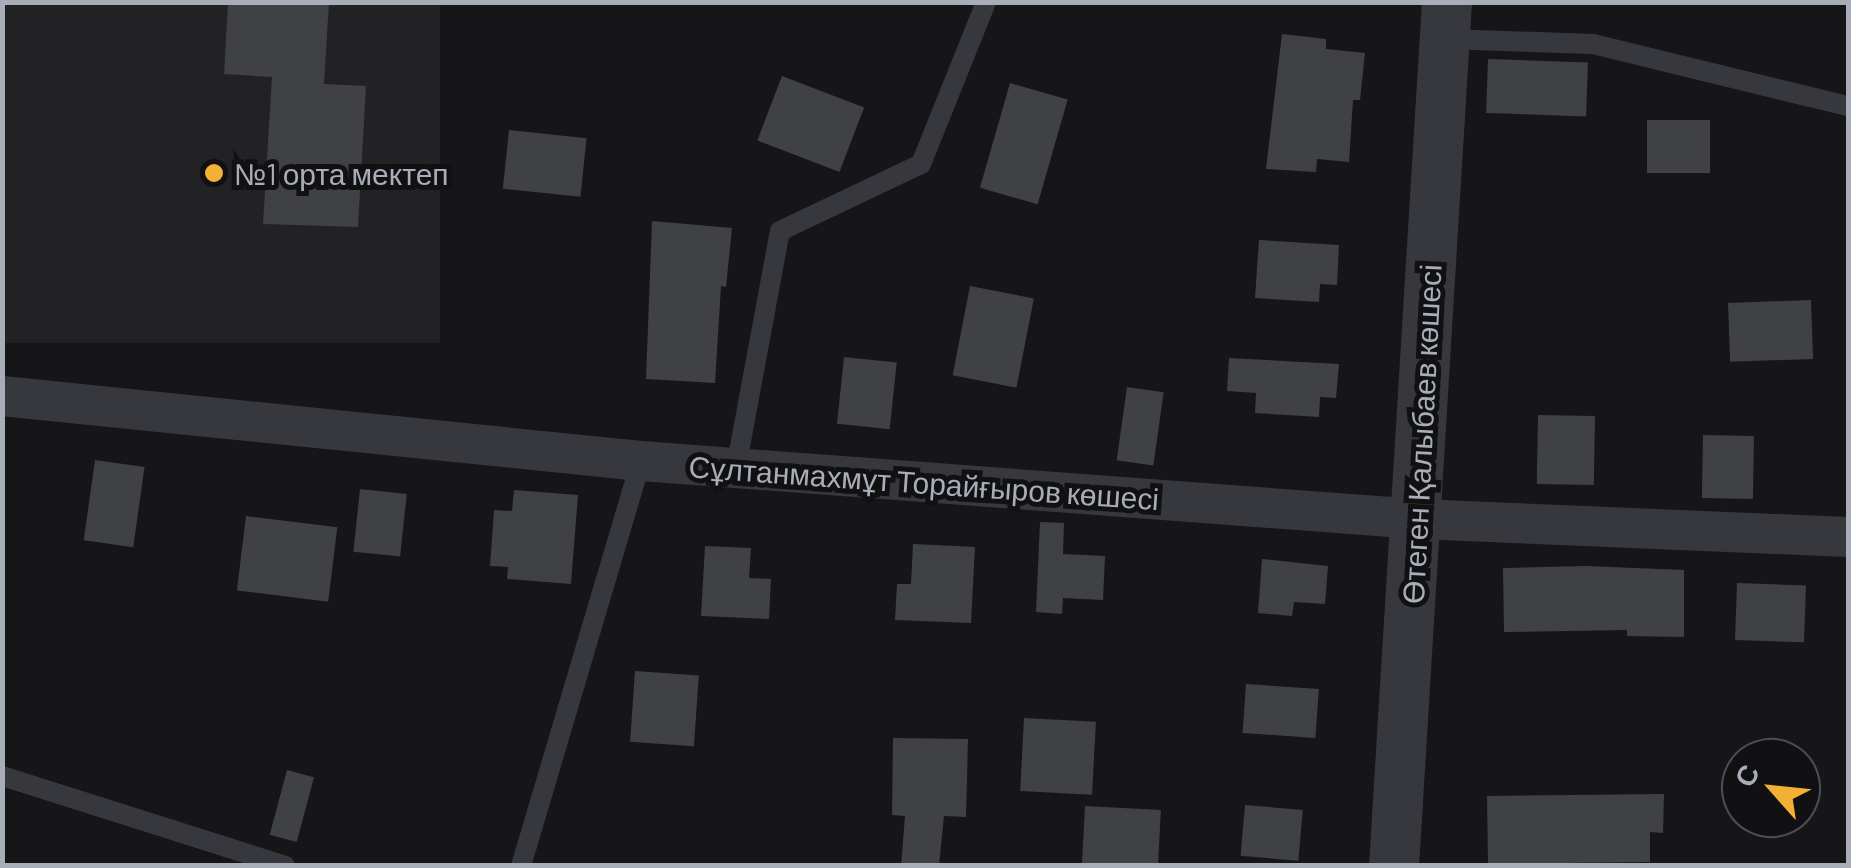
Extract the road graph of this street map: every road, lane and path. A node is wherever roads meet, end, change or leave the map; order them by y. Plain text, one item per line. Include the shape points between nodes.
1 (986, 2) edge
2 (1445, 21) edge
3 (1848, 106) edge
4 (2, 396) edge
5 (641, 461) junction
6 (736, 468) junction
7 (1418, 519) junction
8 (1848, 537) edge
9 (2, 776) edge
10 (286, 866) edge
11 (521, 866) edge
12 (1394, 866) edge

1 - 6 lane via 921,164 780,232
2 - 3 lane via 1593,44
2 - 7 street, Өтеген Қалыбаев көшесі
4 - 5 street, Сұлтанмахмұт Торайғыров көшесі
5 - 6 street, Сұлтанмахмұт Торайғыров көшесі
5 - 11 lane
6 - 7 street, Сұлтанмахмұт Торайғыров көшесі
7 - 8 street, Сұлтанмахмұт Торайғыров көшесі
7 - 12 street, Өтеген Қалыбаев көшесі
9 - 10 lane

